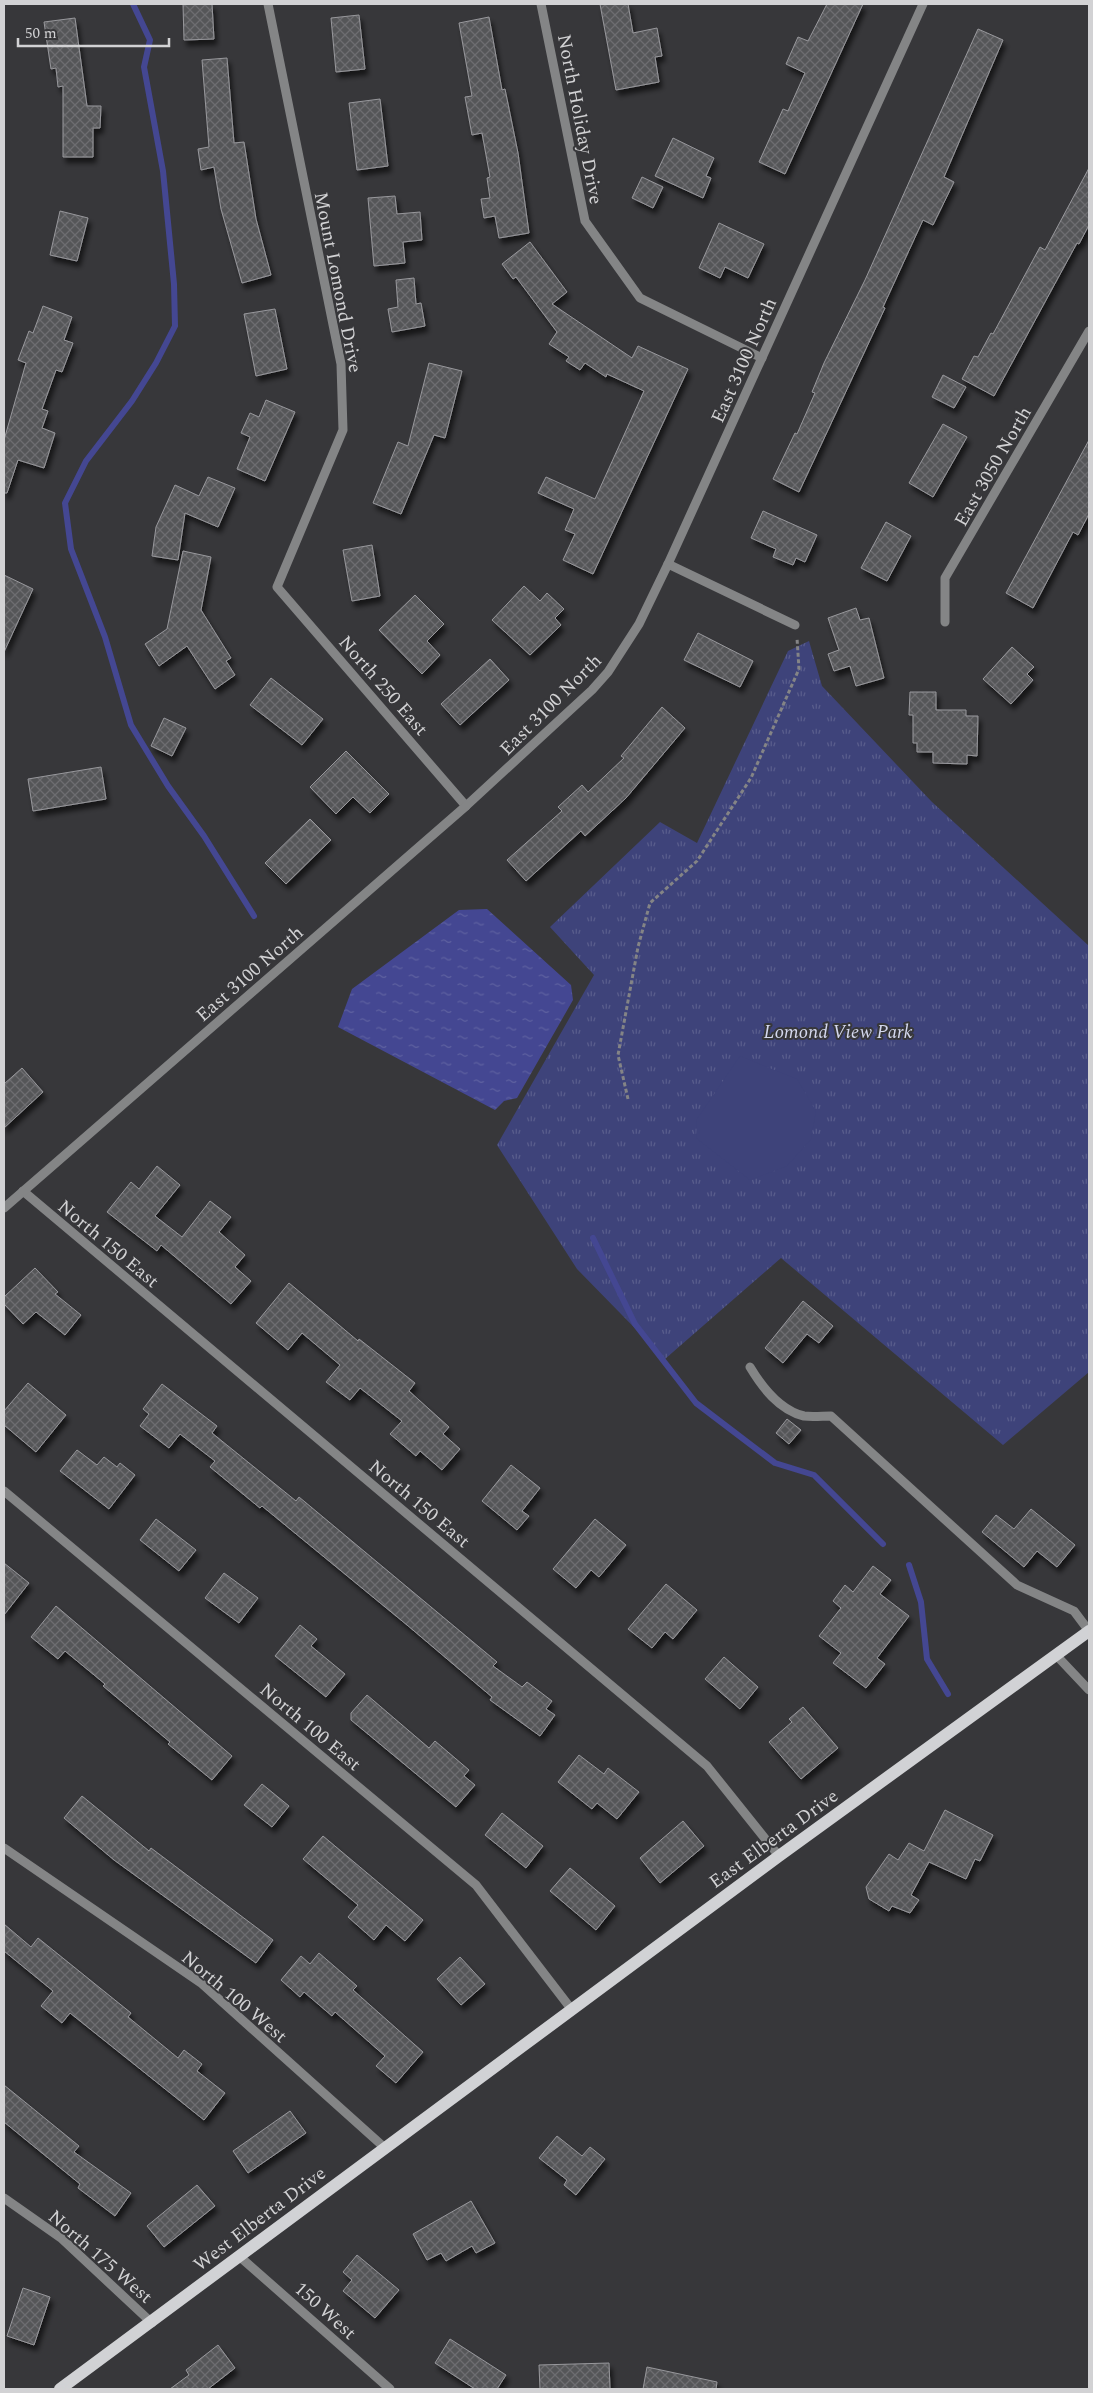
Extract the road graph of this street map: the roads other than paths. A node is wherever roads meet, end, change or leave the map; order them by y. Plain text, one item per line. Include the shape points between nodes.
1 (268, 4) edge
2 (541, 4) edge
3 (923, 4) edge
4 (1089, 332) edge
5 (762, 358) junction
6 (668, 564) junction
7 (277, 587) joint
8 (945, 622) dead end
9 (795, 625) road end
10 (466, 806) junction
11 (22, 1192) junction
12 (4, 1208) edge
13 (750, 1367) dead end
14 (4, 1491) edge
15 (1089, 1631) edge
16 (1056, 1656) junction
17 (1089, 1690) edge
18 (4, 1848) edge
19 (779, 1856) junction
20 (572, 2010) junction
21 (481, 2078) joint
22 (385, 2148) junction
23 (4, 2198) edge
24 (239, 2256) junction
25 (152, 2323) junction
26 (60, 2389) edge
27 (390, 2389) edge

1 - 7 street, Mount Lomond Drive via 341,364 343,430
2 - 5 street, North Holiday Drive via 585,221 640,298
3 - 5 street, East 3100 North
4 - 8 street, East 3050 North via 945,578
5 - 6 street, East 3100 North
6 - 9 street
6 - 10 street, East 3100 North via 639,624 608,672 550,731
7 - 10 street, North 250 East
10 - 11 street, East 3100 North
11 - 12 street, East 3100 North
11 - 19 street, North 150 East via 707,1766
13 - 15 street via 761,1386 783,1406 804,1416 832,1416 1017,1585 1074,1611
14 - 20 street, North 100 East via 476,1885
15 - 16 main road, East Elberta Drive
16 - 17 street
16 - 19 main road, East Elberta Drive
18 - 22 street, North 100 West via 201,1984
19 - 20 main road, East Elberta Drive
20 - 21 main road, East Elberta Drive
21 - 22 main road, West Elberta Drive
22 - 24 main road, West Elberta Drive
23 - 25 street, North 175 West via 61,2238
24 - 25 main road, West Elberta Drive
24 - 27 street, 150 West
25 - 26 main road, West Elberta Drive

